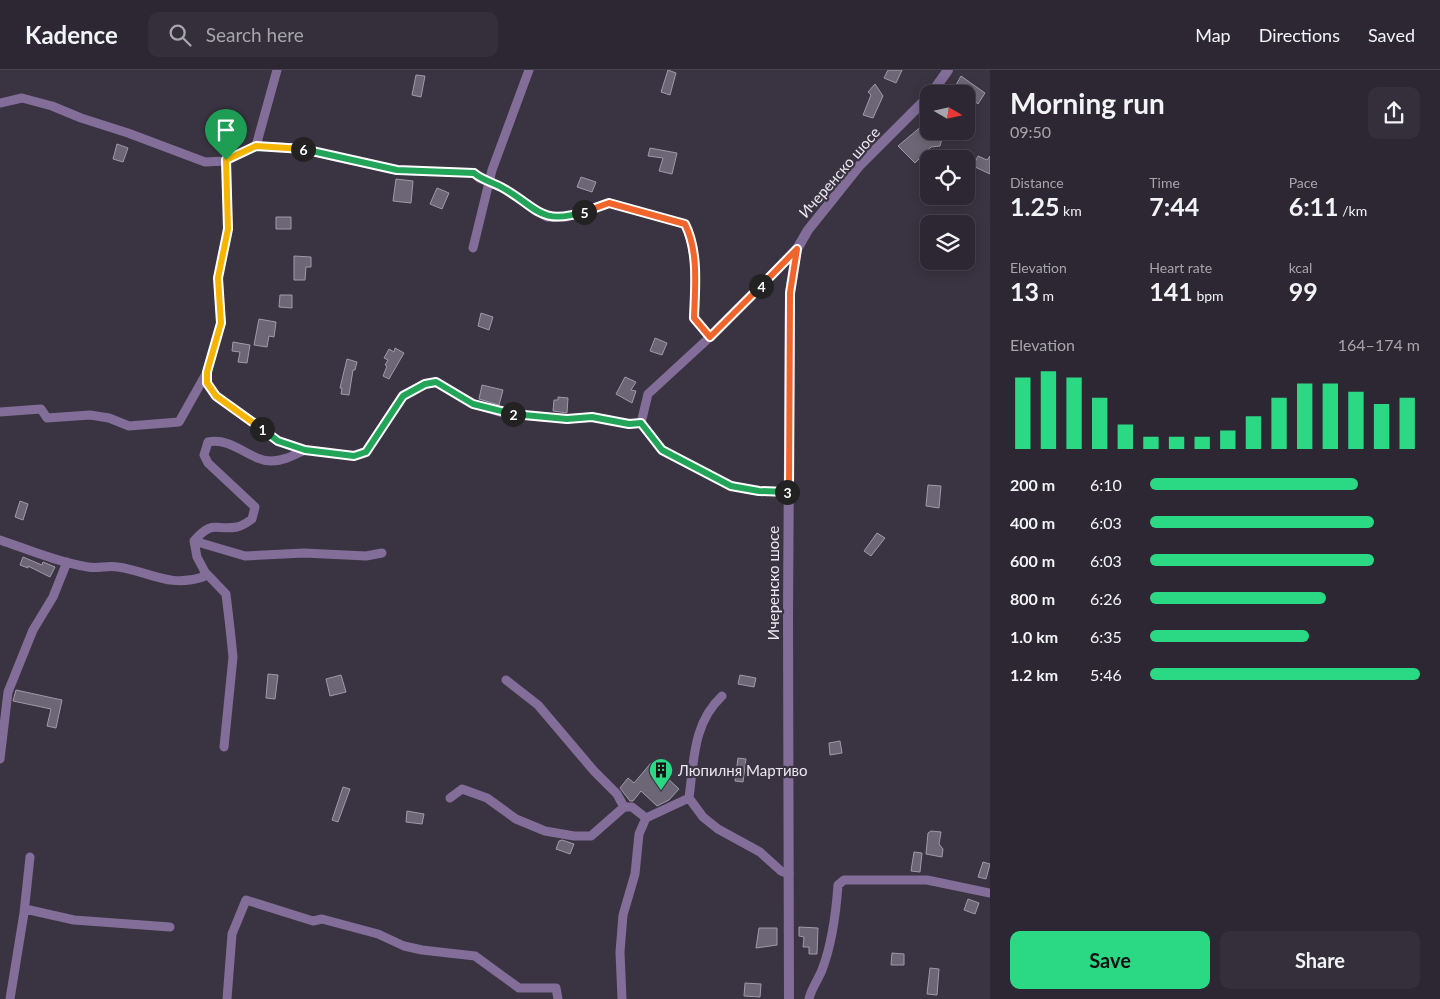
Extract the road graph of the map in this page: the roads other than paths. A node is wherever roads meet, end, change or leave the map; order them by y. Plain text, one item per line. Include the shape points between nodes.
1 (277, 70) edge
2 (528, 70) edge
3 (948, 70) edge
4 (937, 85) edge
5 (0, 103) edge
6 (920, 105) edge
7 (256, 146) junction
8 (226, 160) junction
9 (490, 182) junction
10 (473, 248) dead end
11 (797, 249) junction
12 (710, 337) junction
13 (207, 372) junction
14 (0, 412) edge
15 (641, 423) junction
16 (305, 450) junction
17 (789, 492) junction
18 (0, 540) edge
19 (194, 541) junction
20 (382, 553) dead end
21 (67, 562) junction
22 (205, 572) junction
23 (506, 680) dead end
24 (722, 696) dead end
25 (224, 747) dead end
26 (0, 759) edge
27 (450, 798) dead end
28 (689, 798) junction
29 (624, 807) junction
30 (646, 818) junction
31 (30, 857) dead end
32 (789, 874) junction
33 (990, 893) edge
34 (25, 909) junction
35 (170, 927) dead end
36 (619, 997) edge
37 (10, 999) edge
38 (227, 999) edge
39 (558, 999) edge
40 (789, 999) edge
41 (809, 999) edge

1 - 7 street
2 - 9 street
3 - 4 street, Ичеренско шосе
5 - 8 street via 22,98 205,162
6 - 11 street, Ичеренско шосе via 860,165 825,207
7 - 8 street
7 - 9 street via 297,148 397,170 474,173
8 - 13 street via 228,229 218,278 221,323
9 - 10 street
9 - 12 street via 547,217 566,217 609,203 685,224 695,267 694,318
11 - 12 street
11 - 17 street, Ичеренско шосе via 790,293
12 - 15 street via 648,394
13 - 14 street via 179,422 129,426 90,415 47,418 41,408
13 - 16 street via 207,383 216,396 278,441
15 - 16 street via 503,413 473,404 436,382 403,396 366,452 354,456
15 - 17 street via 662,450 731,486
16 - 19 street via 287,459 269,461 234,445 208,442 204,455 208,463 255,507 252,519 238,526 204,529
17 - 32 street, Ичеренско шосе
18 - 21 street
19 - 20 street via 245,556 304,553 366,556
19 - 22 street via 197,557
21 - 22 street via 89,567 117,566 171,582 196,580
21 - 26 street via 53,597 33,630 8,692
22 - 25 street via 226,594 230,628 233,657
23 - 29 street via 538,705 617,794
24 - 28 street via 709,708 700,728
27 - 29 street via 462,789 487,798 516,819 545,831 574,836 591,836
28 - 30 street
28 - 32 street via 703,817 718,829 760,852
29 - 30 street via 632,807
30 - 36 street via 639,834 635,874 623,916
31 - 34 street
32 - 40 street, Ичеренско шосе
33 - 41 street via 927,880 844,880 838,885 836,914 822,970
34 - 35 street via 74,920
34 - 37 street
38 - 39 street via 232,934 246,900 313,921 322,919 378,934 404,946 475,956 518,988 556,988

